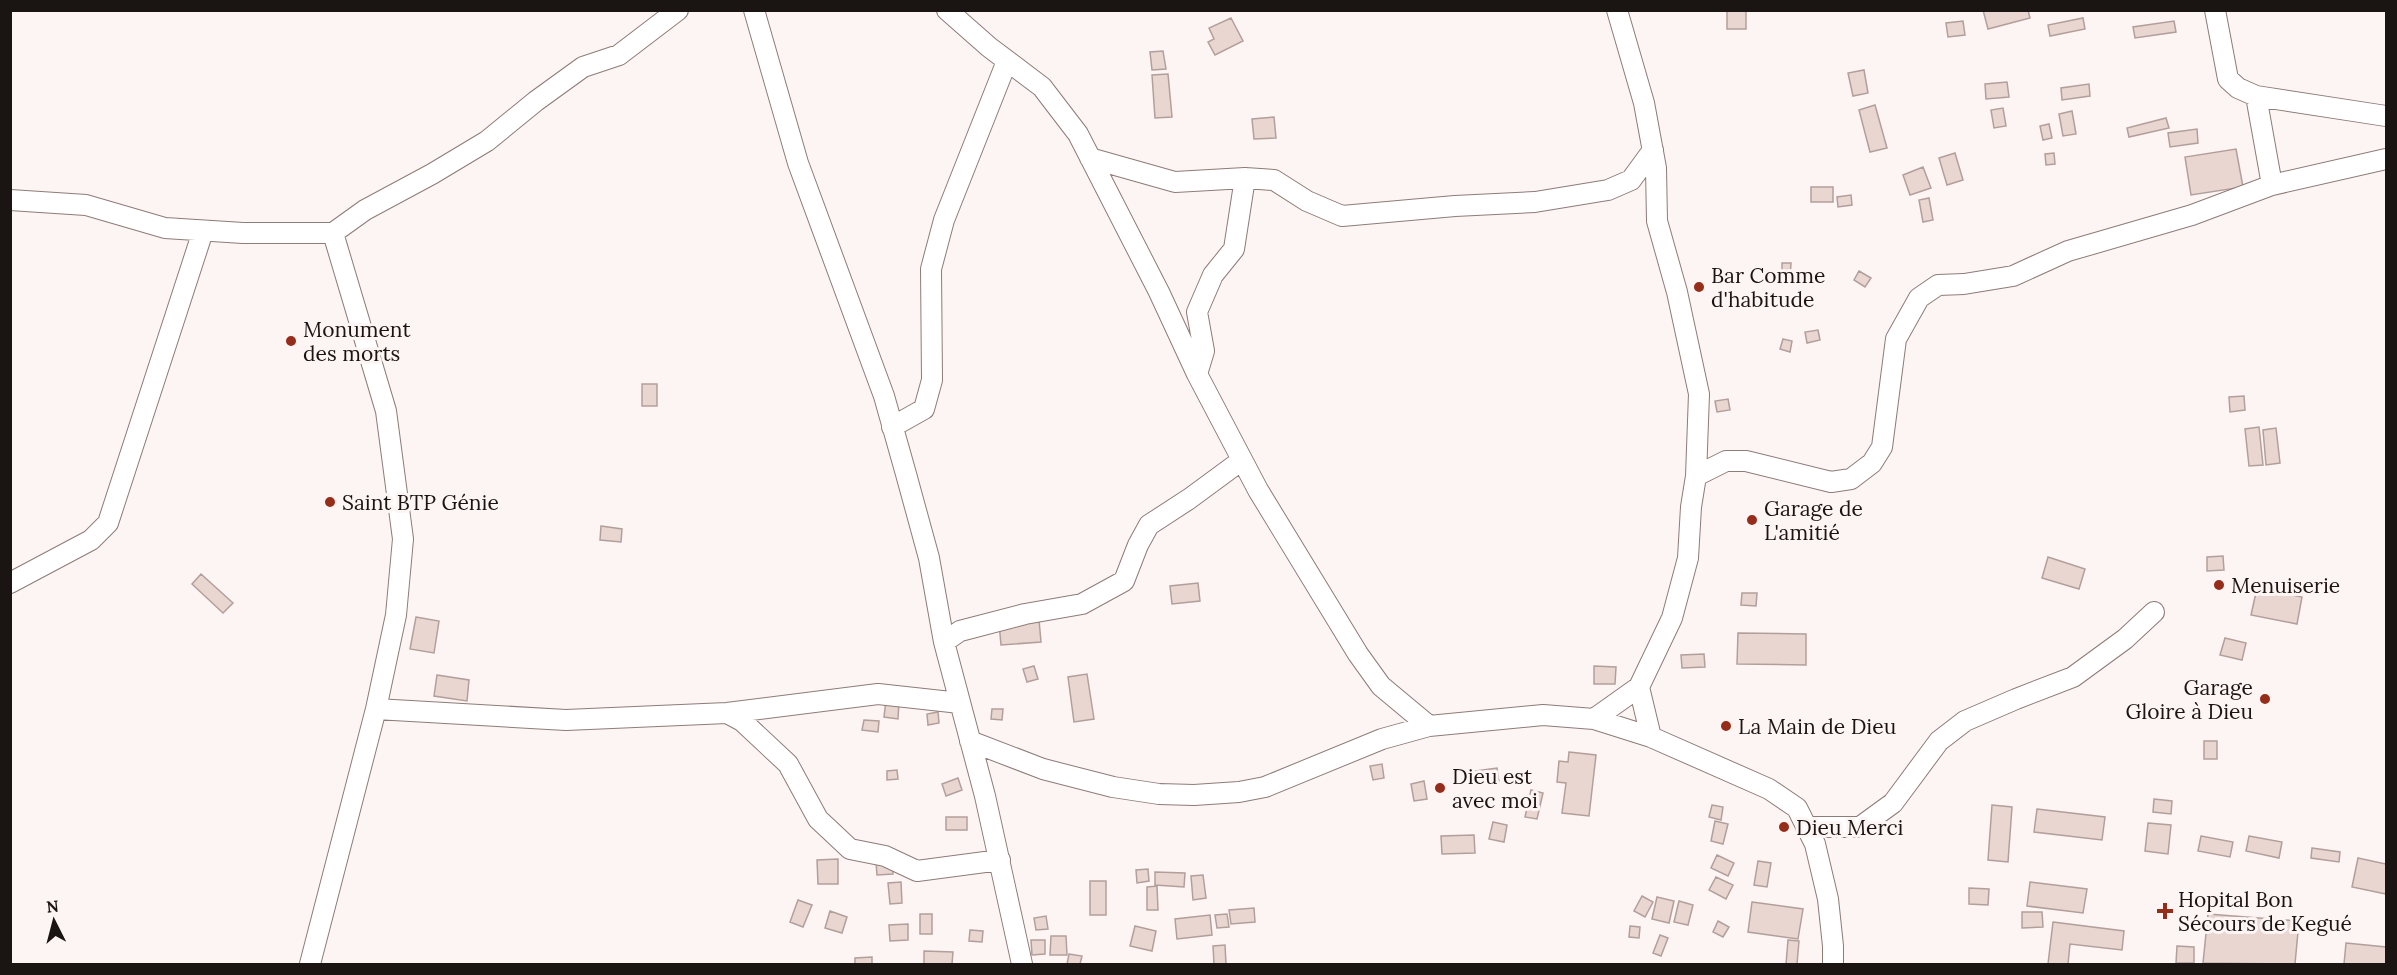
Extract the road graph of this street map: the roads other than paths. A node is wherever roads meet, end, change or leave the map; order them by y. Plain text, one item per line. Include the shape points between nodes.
1 (678, 10) edge
2 (754, 10) edge
3 (946, 10) edge
4 (1617, 10) edge
5 (2215, 10) edge
6 (1007, 61) junction
7 (2256, 96) junction
8 (2386, 116) edge
9 (1653, 150) junction
10 (1090, 158) junction
11 (2386, 159) edge
12 (1245, 178) junction
13 (2272, 184) junction
14 (10, 200) edge
15 (203, 231) junction
16 (333, 233) junction
17 (1197, 374) junction
18 (892, 427) junction
19 (1242, 460) junction
20 (1696, 476) junction
21 (10, 583) edge
22 (2154, 612) dead end
23 (944, 642) junction
24 (1639, 687) junction
25 (960, 703) junction
26 (376, 709) junction
27 (727, 713) junction
28 (1594, 719) junction
29 (1429, 726) junction
30 (1651, 737) junction
31 (970, 741) junction
32 (1806, 827) junction
33 (1000, 860) junction
34 (310, 964) edge
35 (1022, 964) edge
36 (1833, 964) edge

1 - 16 street via 619,55 583,67 487,141 365,210
2 - 18 street via 798,163
3 - 6 street
4 - 9 street
5 - 7 street via 2228,79
6 - 10 street via 1042,87 1078,134
6 - 18 street via 944,220 931,269 932,380 924,409
7 - 8 street
7 - 13 street
9 - 12 street via 1631,180 1608,190 1535,202 1342,216 1307,201 1274,180
9 - 20 street via 1657,221 1699,394
10 - 12 street via 1175,182
10 - 17 street
11 - 13 street
12 - 17 street via 1234,249 1213,275 1197,312 1204,351
13 - 20 street via 2192,215 2068,251 2013,276 1964,285 1938,285 1919,298 1896,339 1882,447 1872,464 1851,479 1831,482 1746,460 1726,461
14 - 15 street via 86,205 165,228
15 - 16 street
15 - 21 street via 108,523 91,540
16 - 26 street via 386,411 403,539 396,615
17 - 19 street
18 - 23 street via 929,558
19 - 23 street via 1149,525 1124,581 1082,604 1025,614 960,632
19 - 29 street via 1358,654 1381,686
20 - 24 street via 1688,558 1675,608
22 - 32 street via 2073,677 1965,721 1939,741 1893,803 1860,827
23 - 25 street
24 - 28 street
24 - 30 street
25 - 27 street via 878,694
25 - 31 street
26 - 27 street via 566,720
26 - 34 street
27 - 33 street via 788,764 818,819 850,849 885,856 917,871
28 - 29 street via 1543,716
28 - 30 street
29 - 31 street via 1382,739 1265,787 1194,795 1113,787 1043,769
30 - 32 street via 1769,789 1797,808
31 - 33 street
32 - 36 street via 1815,844 1828,899
33 - 35 street

